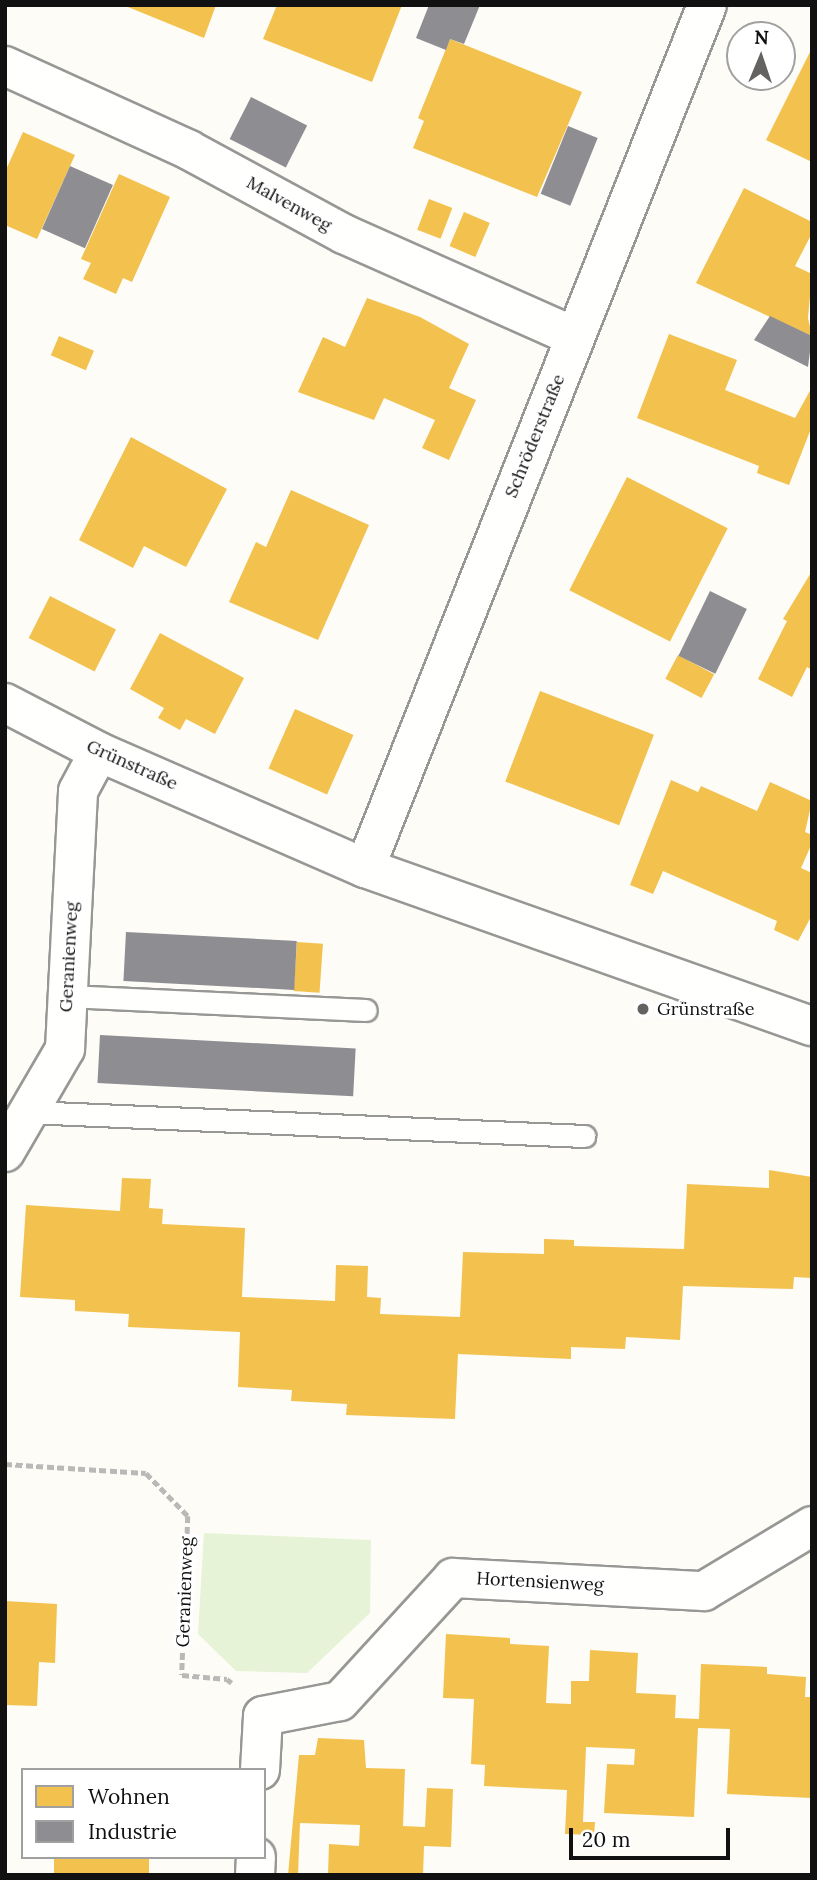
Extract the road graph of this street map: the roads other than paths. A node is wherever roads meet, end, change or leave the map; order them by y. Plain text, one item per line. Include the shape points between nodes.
1 (707, 5) edge
2 (5, 66) edge
3 (575, 337) junction
4 (5, 703) edge
5 (99, 752) junction
6 (365, 868) junction
7 (67, 996) junction
8 (366, 1010) dead end
9 (812, 1026) edge
10 (28, 1112) junction
11 (584, 1136) dead end
12 (5, 1152) edge
13 (812, 1526) edge
14 (260, 1768) edge

1 - 3 street, Schröderstraße
2 - 3 street, Malvenweg via 189,150 344,234
3 - 6 street, Schröderstraße
4 - 5 street, Grünstraße
5 - 6 street, Grünstraße
5 - 7 street, Geranienweg via 78,791
6 - 9 street, Grünstraße
7 - 8 lane
7 - 10 street, Geranienweg via 65,1049
10 - 11 lane
10 - 12 street, Geranienweg
13 - 14 street, Hortensienweg via 704,1591 453,1578 340,1700 263,1716

